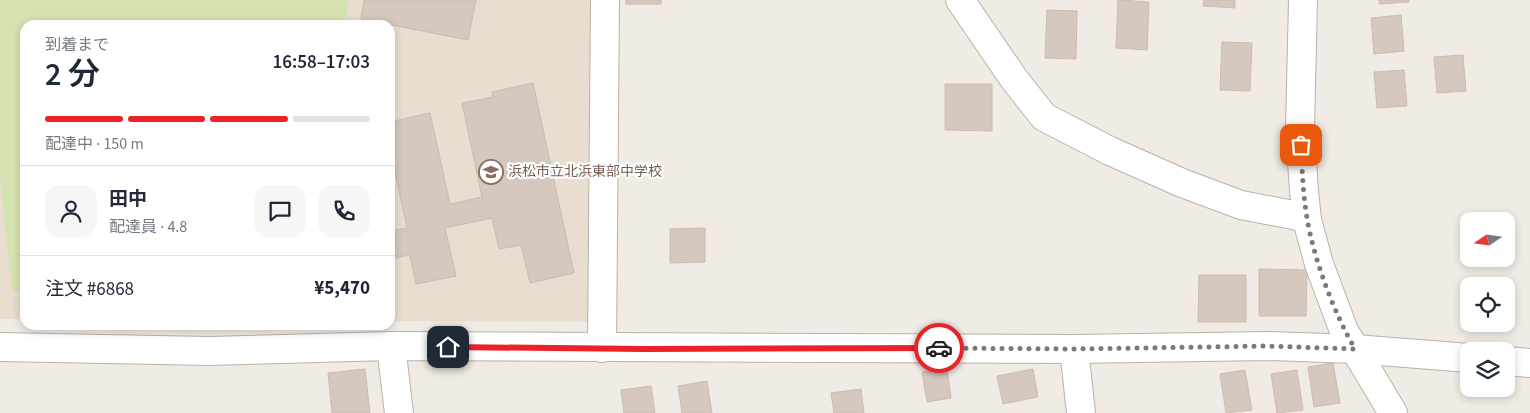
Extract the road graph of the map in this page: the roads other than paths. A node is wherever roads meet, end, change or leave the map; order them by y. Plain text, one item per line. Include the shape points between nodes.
1 (605, 0) edge
2 (1303, 0) edge
3 (973, 3) edge
4 (1307, 220) junction
5 (391, 346) junction
6 (0, 347) edge
7 (602, 348) junction
8 (1074, 349) junction
9 (1355, 349) junction
10 (1460, 357) edge
11 (1515, 362) edge
12 (1530, 363) edge
13 (399, 413) edge
14 (1081, 413) edge
15 (1393, 413) edge

1 - 7 street
2 - 4 street via 1300,130
3 - 4 street via 1014,79 1044,116 1182,184 1241,205
4 - 9 street via 1319,264 1344,331
5 - 6 street via 209,351
5 - 7 street
5 - 13 street
7 - 8 street
8 - 9 street via 1268,346
8 - 14 street
9 - 10 street
9 - 15 street
11 - 12 street

